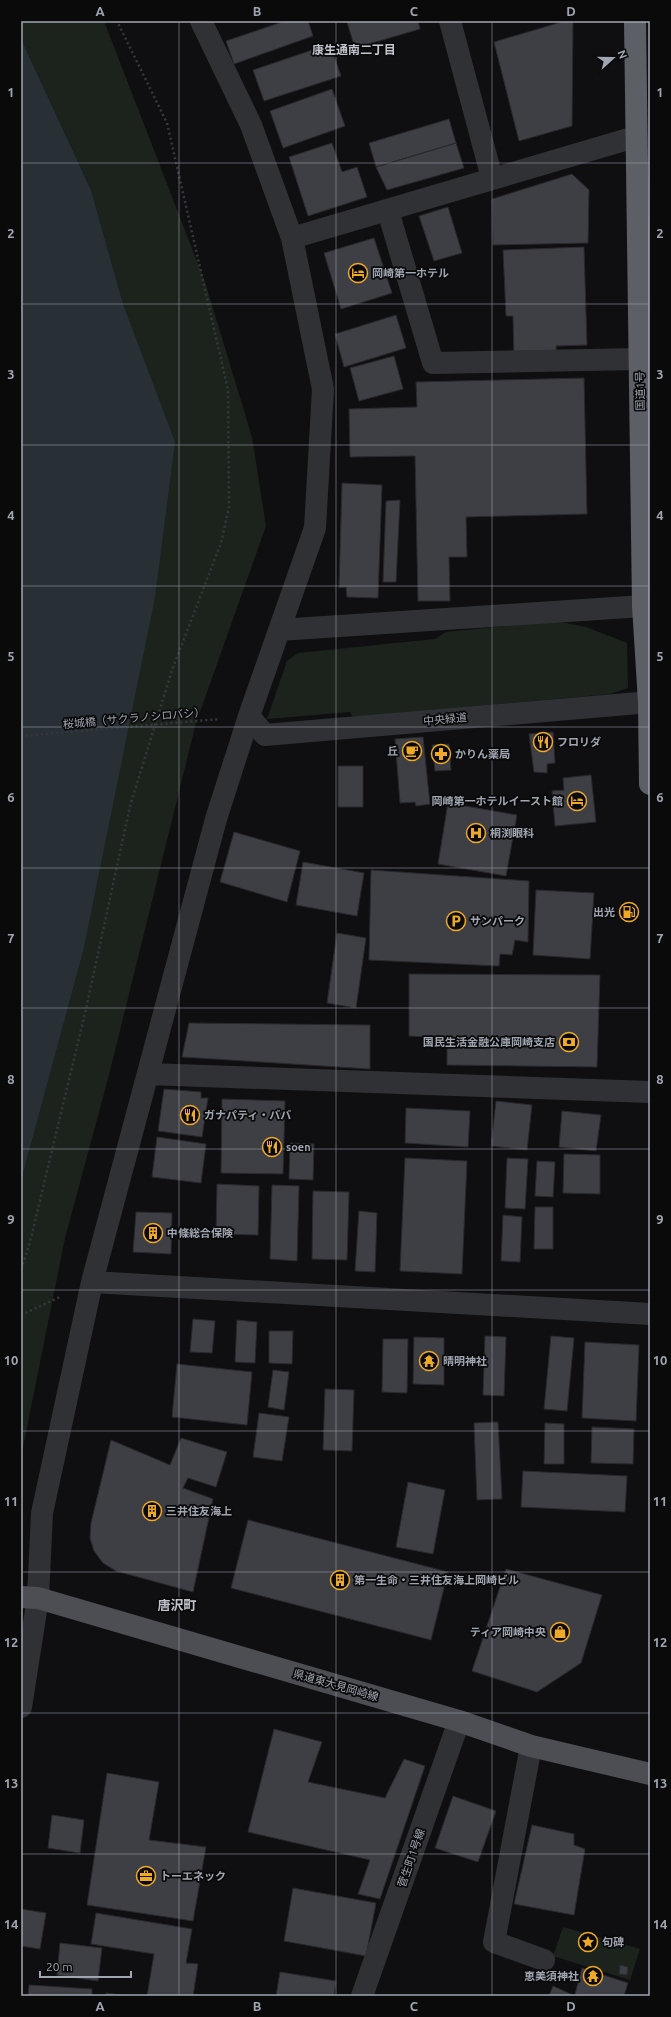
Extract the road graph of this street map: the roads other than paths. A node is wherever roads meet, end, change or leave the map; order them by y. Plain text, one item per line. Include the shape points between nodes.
1 (201, 21) edge
2 (450, 21) edge
3 (635, 21) edge
4 (635, 137) junction
5 (492, 178) junction
6 (388, 211) junction
7 (292, 238) junction
8 (639, 359) junction
9 (646, 605) edge
10 (279, 630) junction
11 (649, 702) edge
12 (249, 716) junction
13 (650, 784) edge
14 (148, 1074) junction
15 (650, 1092) edge
16 (92, 1282) junction
17 (650, 1314) edge
18 (29, 1597) edge
19 (21, 1707) edge
20 (459, 1721) junction
21 (531, 1746) junction
22 (650, 1774) edge
23 (544, 1960) dead end
24 (362, 1996) edge

1 - 7 street via 251,125
2 - 5 street
3 - 4 highway, 国道1号
4 - 5 street
4 - 8 highway, 国道1号
5 - 6 street
6 - 7 street
6 - 8 street via 433,363
7 - 10 street via 323,389 315,528
8 - 9 highway, 国道1号
9 - 10 street
9 - 11 highway, 国道1号
10 - 12 street
11 - 12 street, 中央緑道 via 264,735
11 - 13 highway, 国道1号
12 - 14 street via 216,819
14 - 15 street
14 - 16 street
16 - 17 street
16 - 18 street via 42,1513
18 - 19 street
18 - 20 main road, 県道東大見岡崎線
20 - 21 main road, 県道東大見岡崎線
20 - 24 street, 菅生町1号線
21 - 22 main road, 県道東大見岡崎線
21 - 23 street via 494,1942

